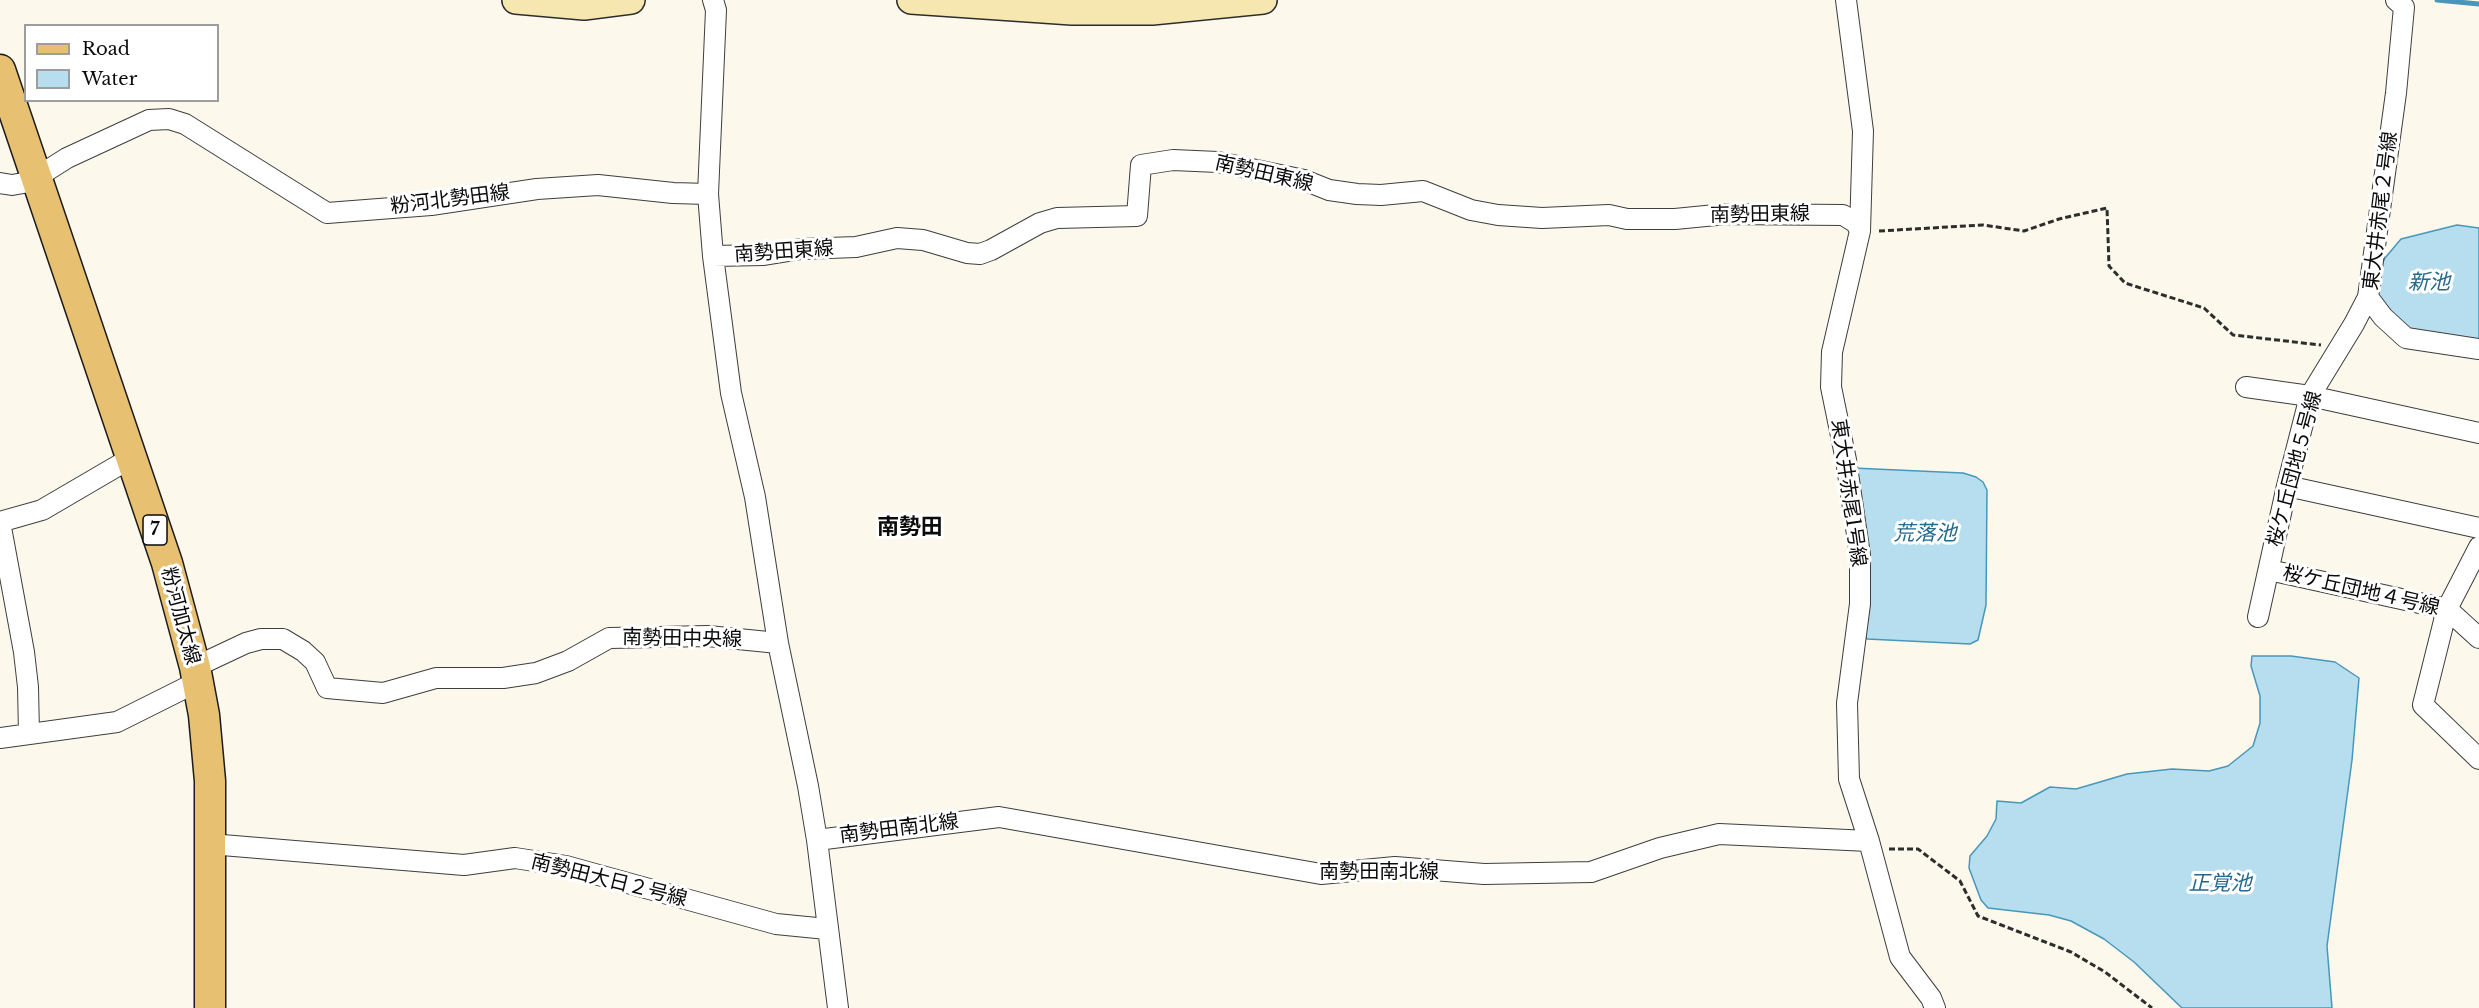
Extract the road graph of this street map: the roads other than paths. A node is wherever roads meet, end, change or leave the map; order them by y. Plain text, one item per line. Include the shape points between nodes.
1 (516, 0) edge
2 (632, 0) edge
3 (713, 0) edge
4 (910, 0) edge
5 (1263, 0) edge
6 (1846, 0) edge
7 (2396, 0) edge
8 (0, 70) edge
9 (37, 176) junction
10 (0, 183) edge
11 (708, 194) junction
12 (1860, 231) junction
13 (713, 256) junction
14 (2367, 297) junction
15 (2479, 349) edge
16 (2246, 387) dead end
17 (2310, 396) junction
18 (2479, 433) edge
19 (131, 458) junction
20 (2287, 486) junction
21 (0, 522) edge
22 (2479, 528) edge
23 (2479, 547) edge
24 (2269, 570) junction
25 (2447, 609) junction
26 (2258, 617) dead end
27 (2479, 638) edge
28 (778, 643) junction
29 (196, 674) junction
30 (29, 734) junction
31 (0, 738) edge
32 (2479, 759) edge
33 (817, 840) junction
34 (1869, 841) junction
35 (210, 844) junction
36 (827, 929) junction
37 (210, 1008) edge
38 (838, 1008) edge
39 (1935, 1008) edge

1 - 2 street via 584,6
3 - 11 street via 716,10
4 - 5 street via 1072,11 1152,11
6 - 12 street, 東大井赤尾1号線 via 1863,131
7 - 14 street, 東大井赤尾２号線 via 2404,7 2397,82
8 - 9 main road, 粉河加太線 / 7
9 - 10 street, 粉河北勢田線 via 29,182
9 - 11 street, 粉河北勢田線 via 149,120 169,120 185,124 327,213 598,185
9 - 19 main road, 粉河加太線 / 7
11 - 13 street
12 - 13 street, 南勢田東線 via 1856,223 1843,215 1726,214 1627,219 1609,215 1542,218 1498,214 1471,210 1423,191 1357,194 1218,162 1173,160 1141,165 1137,216 1057,218 980,254 897,238 856,248
12 - 34 street, 東大井赤尾1号線 via 1832,352 1831,387 1860,555 1860,604 1847,703 1849,778
13 - 28 street via 731,393 755,497
14 - 15 street, 東大井赤尾２号線 via 2406,338
14 - 17 street, 桜ケ丘団地５号線
16 - 17 street
17 - 18 street
17 - 20 street, 桜ケ丘団地５号線
19 - 21 street via 42,510
19 - 29 main road, 粉河加太線 / 7 via 166,563
20 - 22 street
20 - 24 street, 桜ケ丘団地５号線
21 - 30 street via 24,652
23 - 25 street
24 - 25 street, 桜ケ丘団地４号線
24 - 26 street, 桜ケ丘団地５号線
25 - 27 street, 桜ケ丘団地４号線
25 - 32 street via 2423,705
28 - 29 street, 南勢田中央線 via 708,636 609,638 536,674 436,678 383,693 327,688 315,662 303,651 283,639 261,639 246,643
28 - 33 street
29 - 30 street via 117,722
29 - 35 main road, 粉河加太線 / 7 via 210,781
30 - 31 street
33 - 34 street, 南勢田南北線 via 999,817 1321,874 1395,867 1484,874 1591,872 1660,848 1719,834
33 - 36 street
34 - 39 street, 東大井赤尾1号線 via 1900,957
35 - 36 street, 南勢田大日２号線 via 464,865 515,858 566,866 776,924
35 - 37 main road, 粉河加太線 / 7
36 - 38 street

